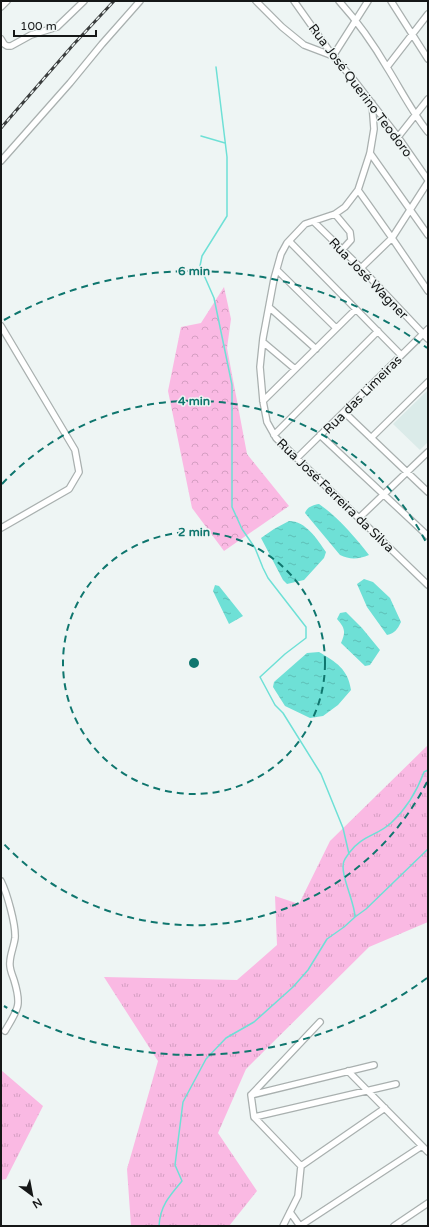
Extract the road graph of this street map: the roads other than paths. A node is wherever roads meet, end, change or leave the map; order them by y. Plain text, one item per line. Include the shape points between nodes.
1 (7, 1) edge
2 (84, 1) edge
3 (140, 1) edge
4 (256, 1) edge
5 (294, 1) edge
6 (339, 1) edge
7 (368, 1) edge
8 (391, 1) edge
9 (1, 7) edge
10 (428, 14) edge
11 (357, 20) junction
12 (412, 34) junction
13 (1, 40) edge
14 (333, 56) junction
15 (428, 58) edge
16 (387, 67) junction
17 (428, 99) edge
18 (372, 104) junction
19 (415, 116) junction
20 (428, 132) edge
21 (398, 137) junction
22 (370, 153) junction
23 (1, 161) edge
24 (428, 181) edge
25 (358, 190) junction
26 (411, 210) junction
27 (335, 214) junction
28 (314, 222) junction
29 (428, 235) edge
30 (392, 238) junction
31 (289, 241) junction
32 (342, 250) junction
33 (361, 268) junction
34 (277, 270) junction
35 (428, 292) edge
36 (269, 307) junction
37 (356, 309) junction
38 (1, 326) edge
39 (336, 328) junction
40 (428, 329) edge
41 (378, 331) junction
42 (423, 334) junction
43 (428, 340) edge
44 (263, 342) junction
45 (316, 349) junction
46 (401, 355) junction
47 (295, 369) junction
48 (428, 382) edge
49 (263, 401) junction
50 (344, 412) junction
51 (320, 435) junction
52 (274, 436) junction
53 (371, 438) junction
54 (428, 452) edge
55 (297, 458) junction
56 (407, 472) junction
57 (428, 492) edge
58 (384, 494) junction
59 (359, 518) junction
60 (1, 528) edge
61 (428, 536) edge
62 (428, 585) edge
63 (1, 881) edge
64 (320, 1022) dead end
65 (5, 1031) dead end
66 (374, 1065) dead end
67 (348, 1071) junction
68 (396, 1084) dead end
69 (368, 1090) junction
70 (251, 1095) junction
71 (385, 1108) junction
72 (254, 1118) junction
73 (422, 1146) junction
74 (428, 1152) edge
75 (301, 1166) junction
76 (428, 1203) edge
77 (290, 1212) junction
78 (283, 1226) edge
79 (300, 1226) edge
80 (394, 1226) edge

1 - 9 street
2 - 13 street via 58,27 7,46
3 - 23 street
4 - 14 street via 282,27 304,44
5 - 14 street, Rua José Querino Teodoro
6 - 11 street
7 - 11 street
8 - 12 street
10 - 12 street
11 - 14 street
11 - 16 street
12 - 15 street
12 - 16 street
14 - 18 street, Rua José Querino Teodoro
16 - 19 street
17 - 19 street
18 - 21 street, Rua José Querino Teodoro
18 - 22 street, Rua José Ferreira da Silva via 374,129
19 - 20 street
19 - 21 street
21 - 24 street, Rua José Querino Teodoro
22 - 25 street, Rua José Ferreira da Silva
22 - 26 street
24 - 26 street
25 - 27 street, Rua José Ferreira da Silva via 345,207
25 - 30 street
26 - 29 street
26 - 30 street
27 - 28 street, Rua José Ferreira da Silva
27 - 32 street via 350,232 351,240
28 - 31 street, Rua José Ferreira da Silva via 305,224
28 - 32 street, Rua José Wagner
30 - 33 street
30 - 35 street
31 - 34 street, Rua José Ferreira da Silva via 281,254
31 - 37 street
32 - 33 street, Rua José Wagner
33 - 42 street, Rua José Wagner
34 - 36 street, Rua José Ferreira da Silva
34 - 39 street
36 - 44 street, Rua José Ferreira da Silva
36 - 45 street
37 - 39 street
37 - 41 street
38 - 60 street via 75,450 79,472 69,489
39 - 45 street
40 - 42 street, Rua das Limeiras
41 - 46 street
41 - 52 street
42 - 43 street, Rua José Wagner
42 - 46 street, Rua das Limeiras
44 - 47 street
44 - 49 street, Rua José Ferreira da Silva via 260,367
45 - 47 street
46 - 50 street, Rua das Limeiras
47 - 49 street
48 - 53 street
49 - 52 street, Rua José Ferreira da Silva via 267,422
50 - 51 street, Rua das Limeiras
50 - 53 street
51 - 55 street, Rua das Limeiras
51 - 58 street
52 - 55 street, Rua José Ferreira da Silva
53 - 56 street
54 - 56 street
55 - 59 street, Rua José Ferreira da Silva
56 - 57 street
56 - 58 street
58 - 59 street
58 - 61 street
59 - 62 street, Rua José Ferreira da Silva
63 - 65 street via 7,894 15,936 10,968 19,994 18,1008
64 - 70 street
66 - 67 street
67 - 69 street
67 - 70 street
68 - 69 street
69 - 71 street
69 - 72 street
70 - 72 street
71 - 73 street
71 - 75 street
72 - 75 street
73 - 74 street
73 - 79 street
75 - 77 street via 298,1196
76 - 80 street
77 - 78 street
77 - 79 street

